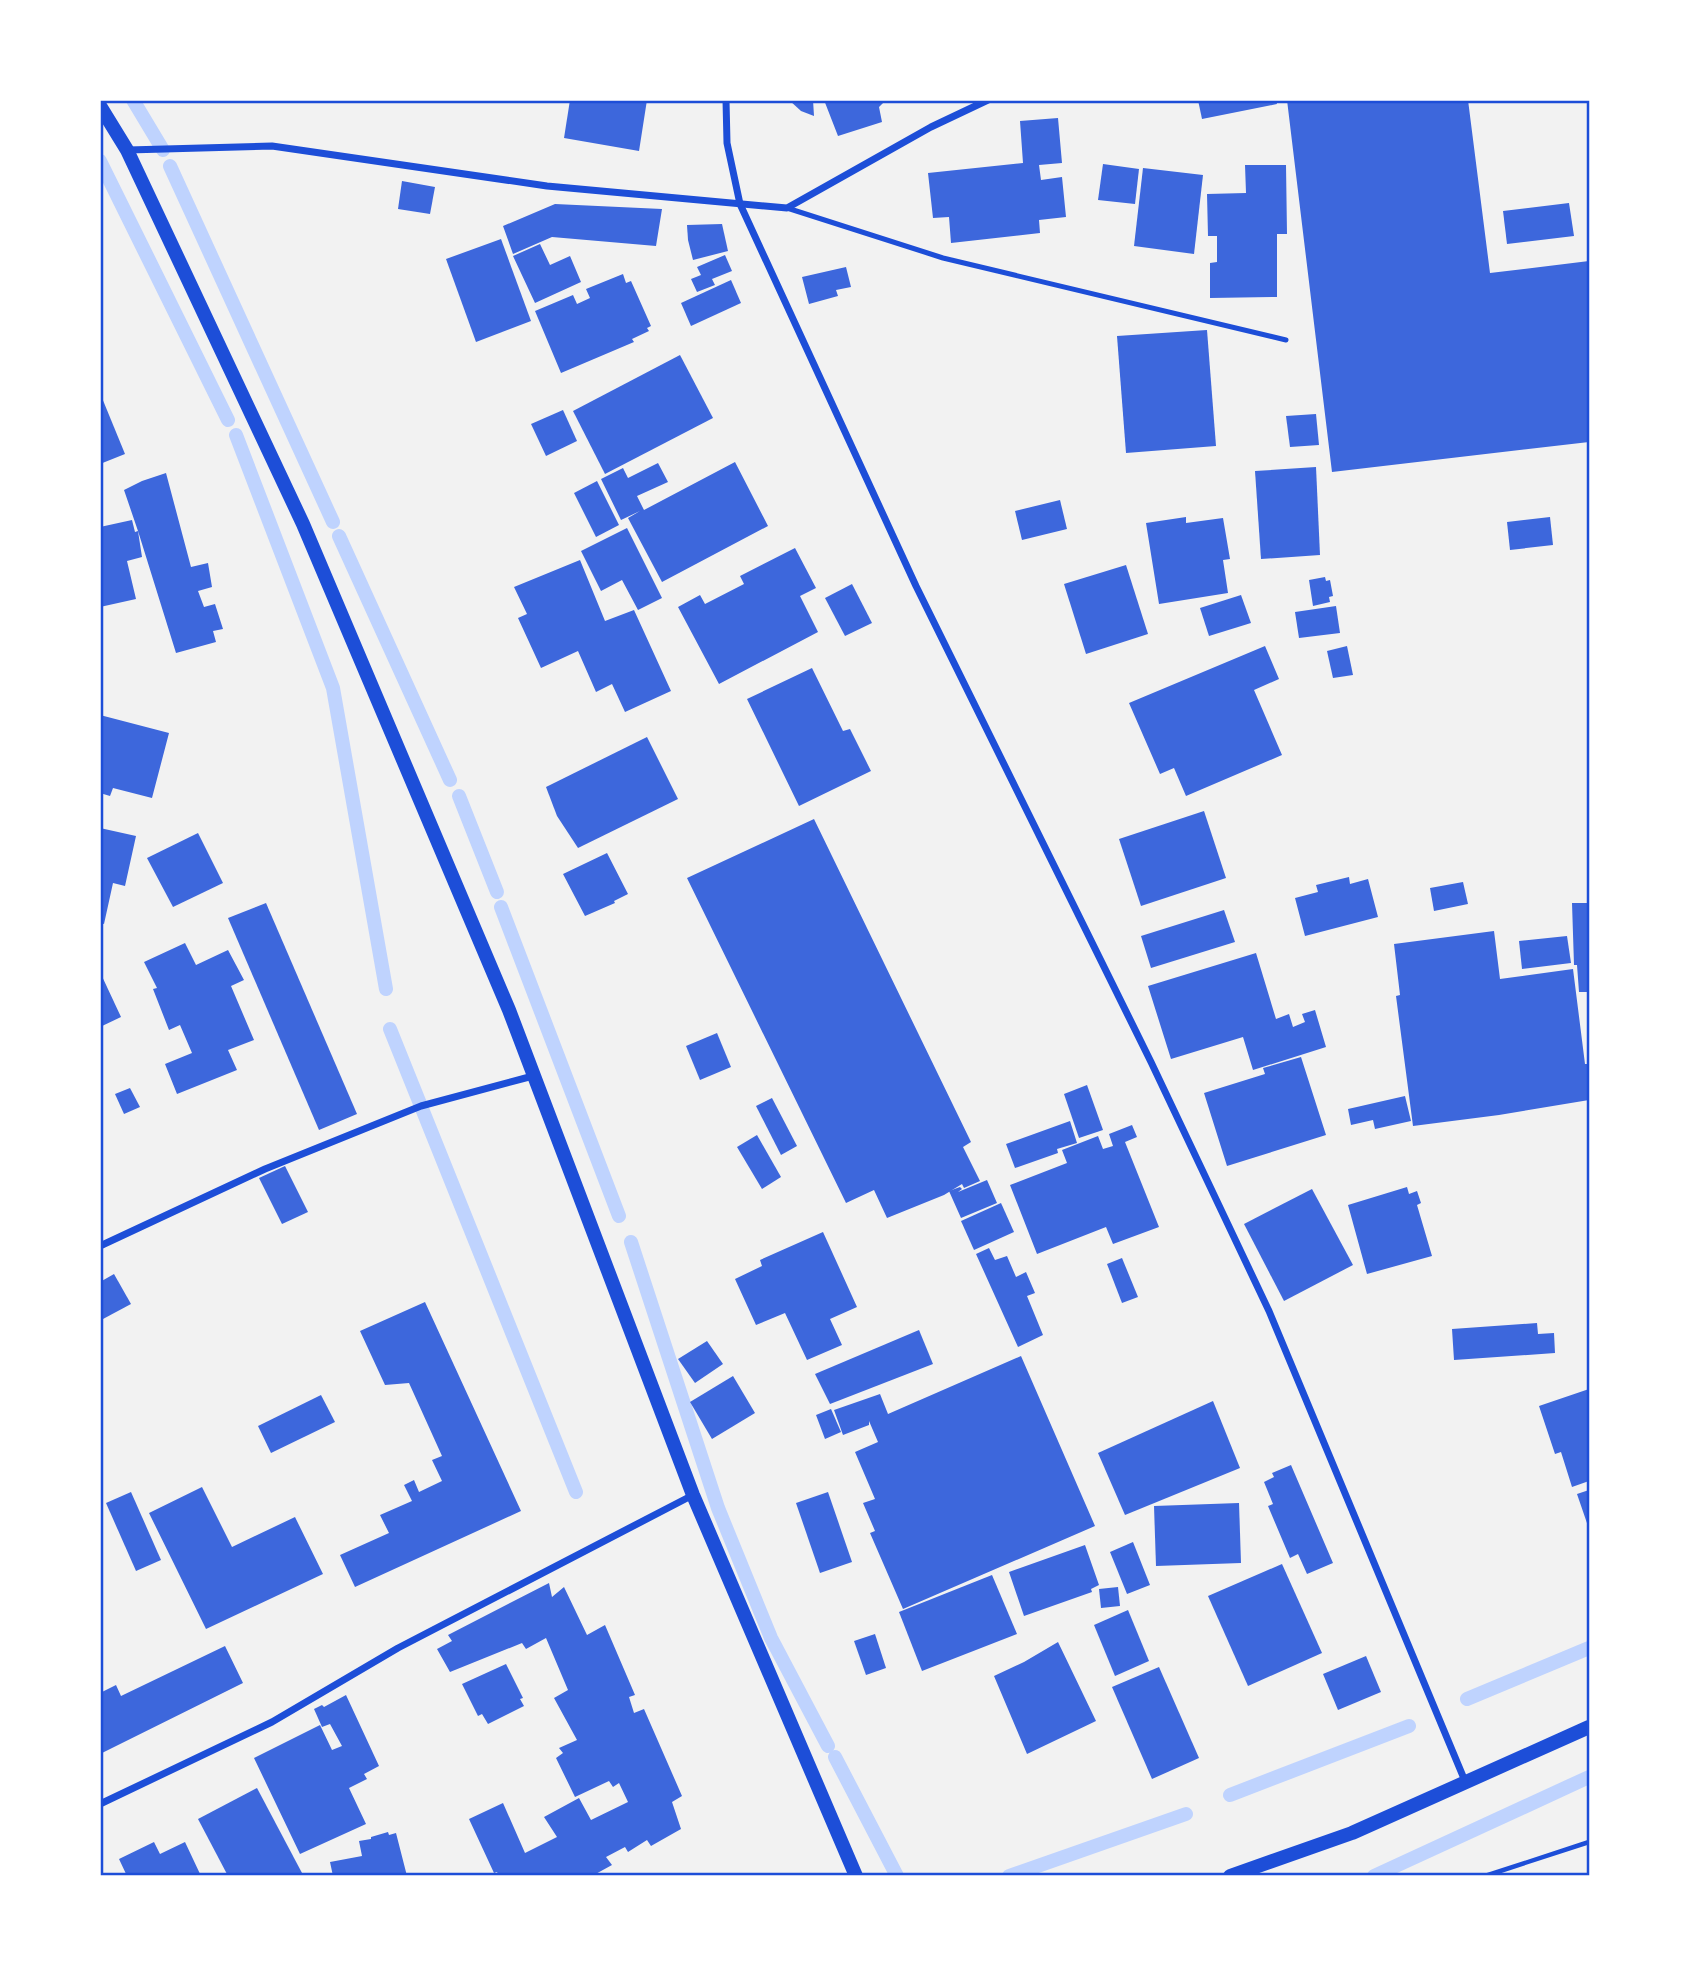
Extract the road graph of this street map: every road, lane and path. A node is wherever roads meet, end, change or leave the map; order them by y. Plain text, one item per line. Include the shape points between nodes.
1 (726, 100) edge
2 (988, 100) edge
3 (100, 106) edge
4 (127, 150) junction
5 (740, 204) junction
6 (788, 208) junction
7 (1286, 340) dead end
8 (534, 1076) junction
9 (100, 1246) edge
10 (693, 1495) junction
11 (1589, 1727) edge
12 (1465, 1781) junction
13 (100, 1804) edge
14 (1589, 1842) edge
15 (856, 1876) edge
16 (1230, 1876) edge
17 (1485, 1876) edge

1 - 5 street via 727,143
2 - 6 street
3 - 4 main road
4 - 5 street via 272,146 547,186
4 - 8 main road via 303,524
5 - 6 street
5 - 12 street via 916,586 1152,1062 1269,1311
6 - 7 lane via 943,258
8 - 9 street via 421,1106 265,1169
8 - 10 main road
10 - 13 street via 398,1648 272,1722
10 - 15 main road
11 - 12 main road
12 - 16 main road via 1352,1833
14 - 17 path

